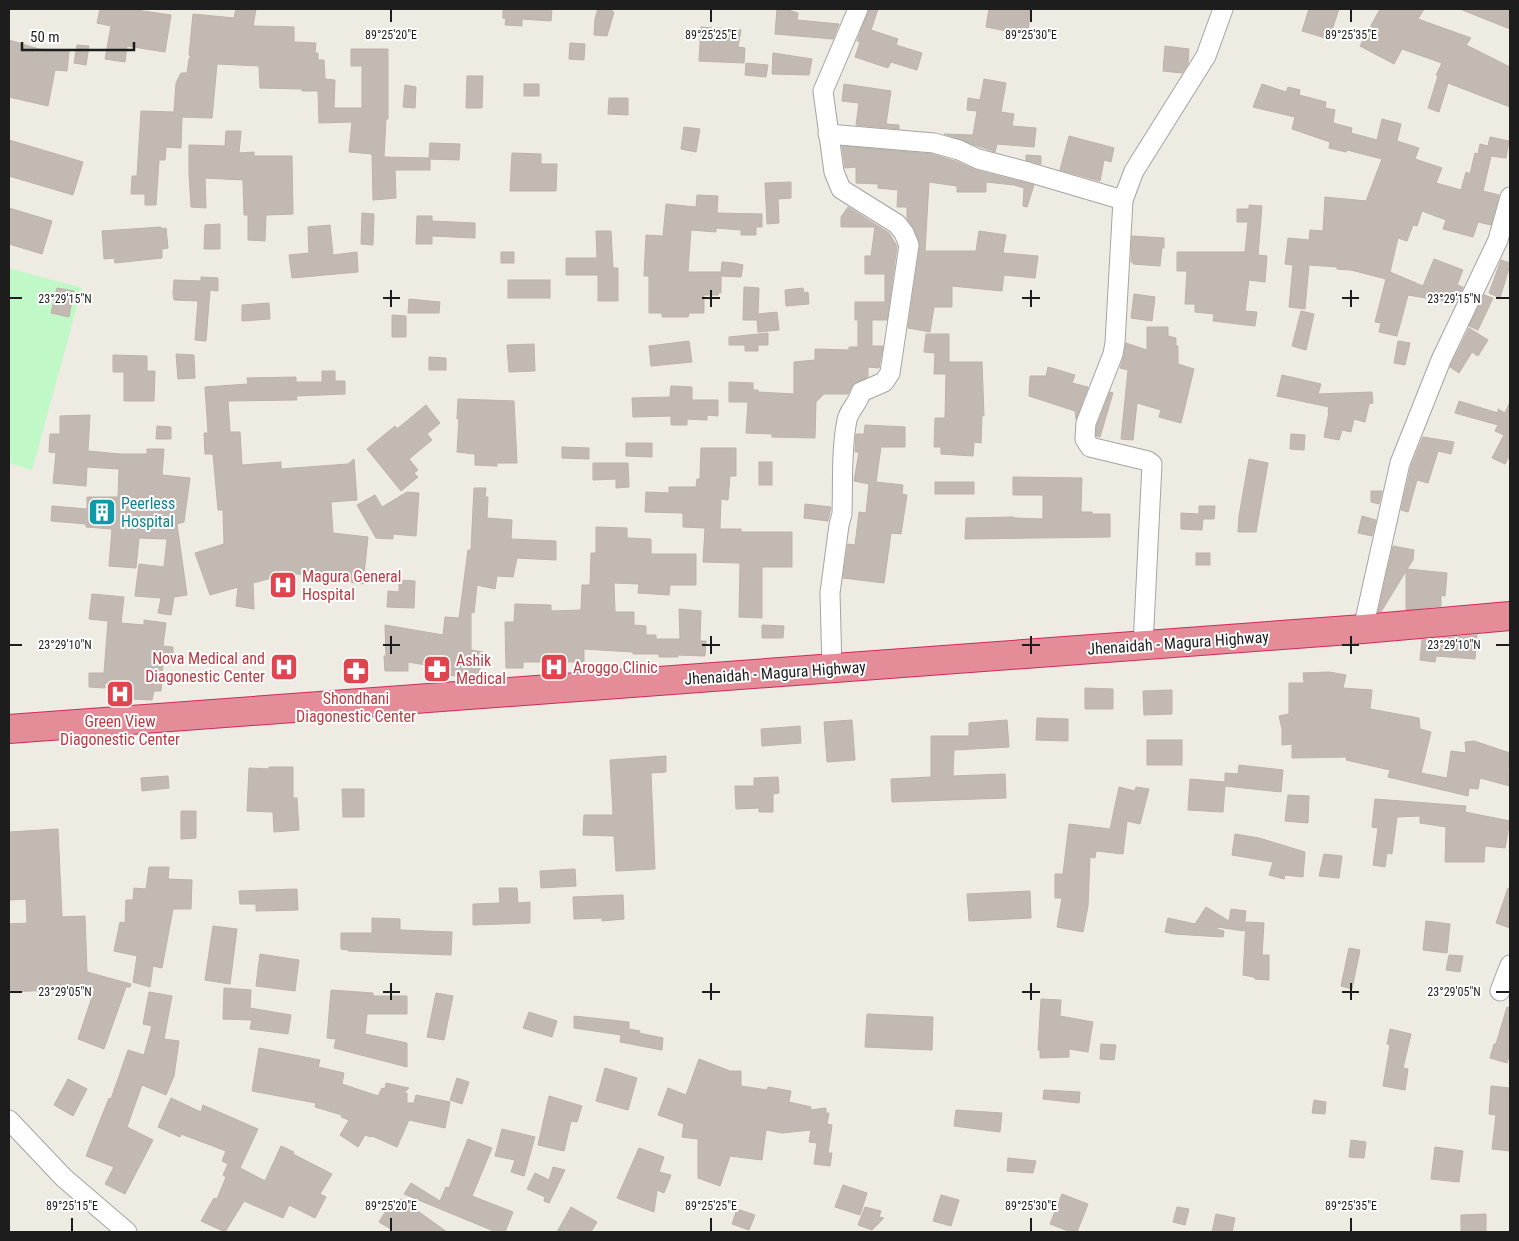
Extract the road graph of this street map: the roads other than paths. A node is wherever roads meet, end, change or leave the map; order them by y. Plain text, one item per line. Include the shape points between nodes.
1 (858, 9) edge
2 (1223, 9) edge
3 (828, 134) junction
4 (1510, 197) edge
5 (1122, 200) junction
6 (1510, 616) edge
7 (1363, 630) junction
8 (1144, 646) junction
9 (832, 669) junction
10 (9, 729) edge
11 (1510, 965) edge
12 (1500, 991) dead end
13 (9, 1120) edge
14 (127, 1232) edge

1 - 3 street via 823,91
2 - 5 street via 1206,56 1134,171
3 - 5 street via 934,143 978,159
3 - 9 street via 834,172 841,189 897,224 909,245 890,373 884,382 860,392 858,402 848,417 842,514 830,593
4 - 7 street via 1498,240 1441,360 1400,463
5 - 8 street via 1115,343 1086,423 1086,439 1090,446 1152,464
6 - 7 highway, Jhenaidah - Magura Highway
7 - 8 highway, Jhenaidah - Magura Highway
8 - 9 highway, Jhenaidah - Magura Highway
9 - 10 highway, Jhenaidah - Magura Highway
11 - 12 street
13 - 14 street via 64,1178

